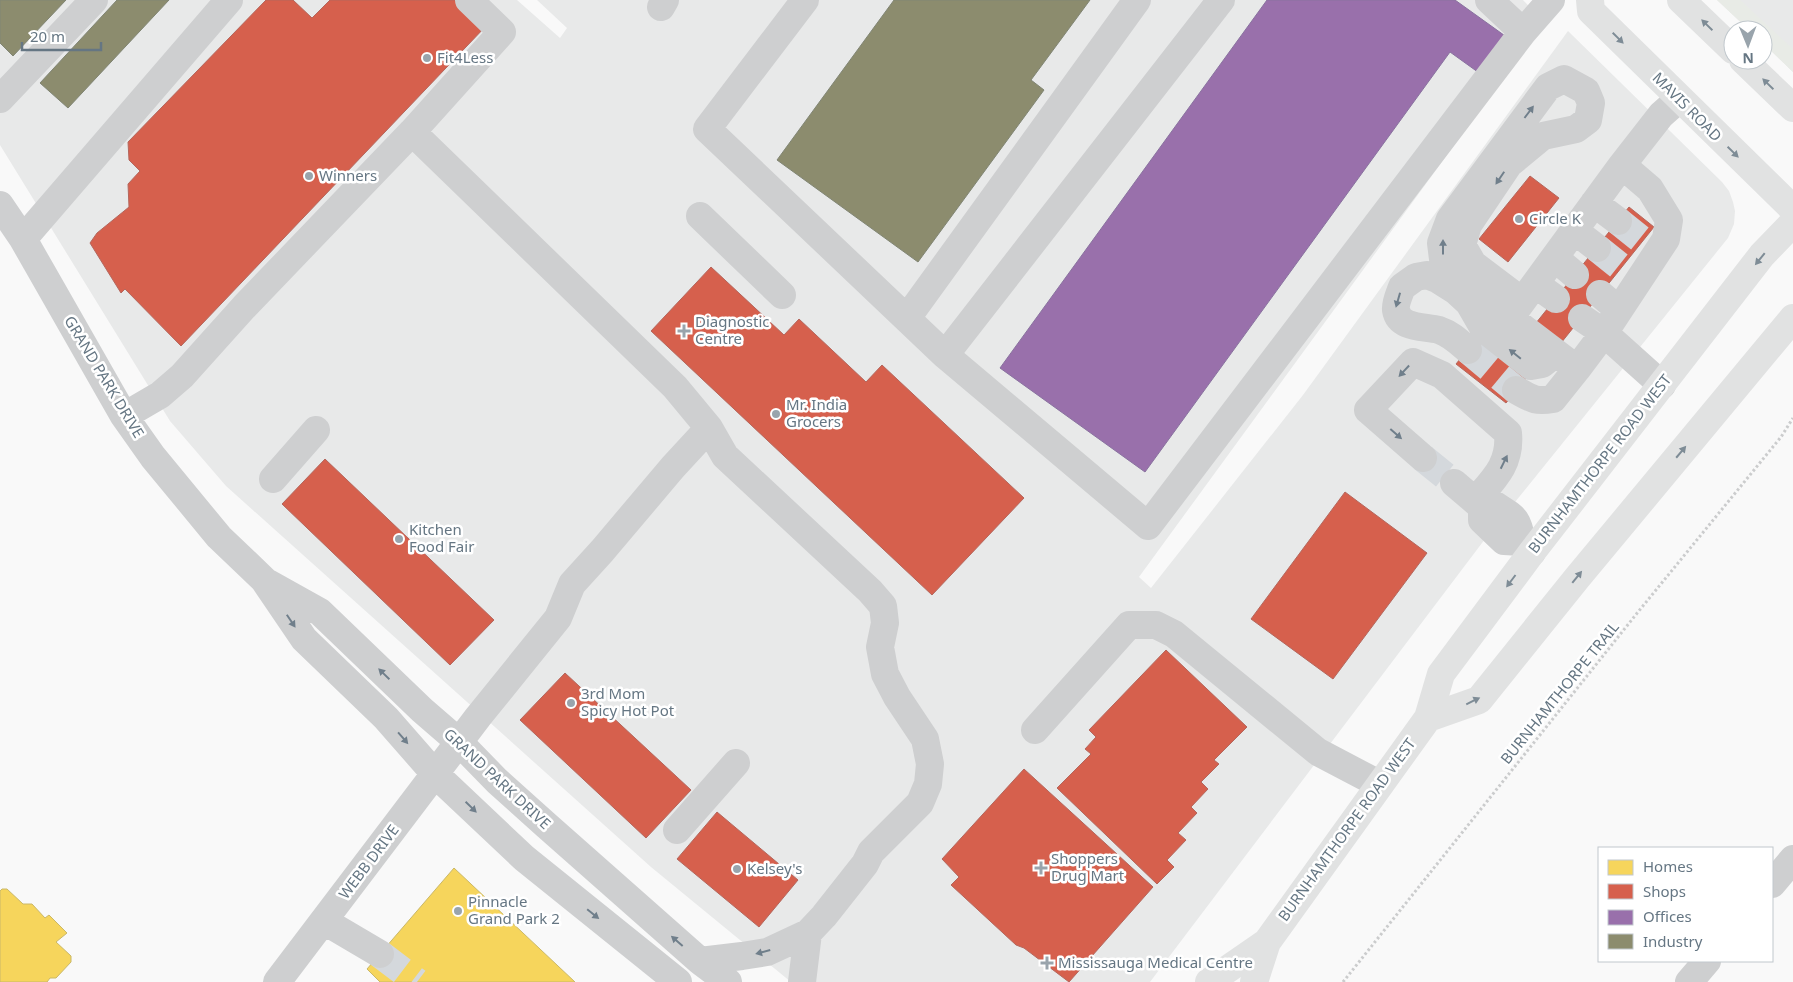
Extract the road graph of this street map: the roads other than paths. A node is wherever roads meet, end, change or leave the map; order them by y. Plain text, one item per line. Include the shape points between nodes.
1 (94, 0) edge
2 (230, 0) edge
3 (469, 0) edge
4 (805, 0) edge
5 (1138, 0) edge
6 (1221, 0) edge
7 (1489, 0) edge
8 (1551, 0) edge
9 (1590, 0) edge
10 (1681, 0) edge
11 (1523, 32) junction
12 (1723, 40) edge
13 (1753, 70) edge
14 (3, 88) edge
15 (1680, 99) junction
16 (1793, 108) edge
17 (412, 132) junction
18 (1622, 165) junction
19 (1594, 203) junction
20 (0, 205) edge
21 (1793, 209) edge
22 (700, 216) dead end
23 (1618, 221) tunnel mouth
24 (1793, 223) edge
25 (1574, 230) junction
26 (23, 239) junction
27 (1597, 248) tunnel mouth
28 (782, 294) dead end
29 (1531, 301) junction
30 (907, 318) junction
31 (1582, 318) dead end
32 (1793, 318) edge
33 (1604, 334) junction
34 (1468, 350) tunnel mouth
35 (945, 355) junction
36 (1566, 361) junction
37 (1662, 385) junction
38 (1516, 390) tunnel mouth
39 (124, 416) junction
40 (709, 428) junction
41 (316, 430) dead end
42 (1423, 458) tunnel mouth
43 (273, 479) dead end
44 (1454, 483) tunnel mouth
45 (1478, 504) junction
46 (1527, 547) junction
47 (264, 580) junction
48 (1428, 718) junction
49 (1035, 730) dead end
50 (459, 742) junction
51 (736, 763) dead end
52 (435, 774) junction
53 (1379, 784) junction
54 (678, 830) dead end
55 (1793, 859) edge
56 (1773, 883) edge
57 (324, 921) junction
58 (808, 933) junction
59 (1267, 942) junction
60 (380, 954) tunnel mouth
61 (700, 961) junction
62 (1706, 962) edge
63 (277, 982) edge
64 (678, 982) edge
65 (728, 982) edge
66 (802, 982) edge
67 (1209, 982) edge
68 (1254, 982) edge
69 (1689, 982) edge

1 - 14 street
2 - 26 street
3 - 17 street via 502,32
4 - 30 street via 707,129
5 - 30 street
6 - 35 street
7 - 11 street
8 - 11 street
9 -> 15 main road, MAVIS ROAD via 1591,11
12 -> 10 main road
11 - 35 street via 1148,526
16 -> 13 main road
15 - 18 street via 1661,116
15 -> 21 main road, MAVIS ROAD
17 - 39 street via 182,376 160,395
17 - 40 street via 675,387
18 - 19 street
18 - 33 street via 1650,189 1669,220 1666,239 1650,247 1610,302
19 - 23 street
19 - 25 street
20 - 26 street, GRAND PARK DRIVE
22 - 28 street
24 -> 37 main road, BURNHAMTHORPE ROAD WEST via 1762,256
25 - 27 street
25 - 29 street via 1565,266
26 - 39 street, GRAND PARK DRIVE
29 -> 29 street via 1443,259 1441,243 1450,219 1514,131 1548,87 1564,79 1586,91 1591,104 1588,120 1576,129 1543,136 1509,164 1468,225 1462,245 1473,264
29 - 36 street
30 - 35 street
31 - 33 street
48 -> 32 main road via 1479,700
33 - 36 street
33 - 37 street
36 -> 34 street via 1531,366 1484,329 1469,303 1456,291 1436,279 1426,275 1416,277 1402,287 1396,308 1399,317 1408,325 1452,335
36 - 38 street via 1553,399 1540,401
37 - 46 main road, BURNHAMTHORPE ROAD WEST
39 - 47 street, GRAND PARK DRIVE via 152,456 219,537
40 - 50 street, WEBB DRIVE via 572,584 558,618
40 - 58 street via 725,456 884,606 885,623 880,647 885,674 925,739 930,764 928,784 920,803 871,852 865,864
41 - 43 street
45 -> 42 street via 1507,458 1508,433 1442,375 1413,362 1368,410
44 - 45 street
45 - 46 street via 1496,505 1509,514 1519,524
46 -> 48 main road, BURNHAMTHORPE ROAD WEST via 1441,674
50 -> 47 street, GRAND PARK DRIVE via 320,612
47 -> 52 street, GRAND PARK DRIVE via 304,639 386,718
48 - 53 main road, BURNHAMTHORPE ROAD WEST
49 - 53 street via 1129,625 1156,625 1174,634 1318,752
50 - 52 street, WEBB DRIVE
61 -> 50 street, GRAND PARK DRIVE via 532,812
51 - 54 street
52 - 57 street, WEBB DRIVE
52 -> 64 street, GRAND PARK DRIVE via 524,858
53 - 59 main road, BURNHAMTHORPE ROAD WEST
55 - 56 street
57 - 60 street
57 - 63 street, WEBB DRIVE
58 -> 61 street via 767,952
58 - 66 street
59 - 67 main road, BURNHAMTHORPE ROAD WEST
59 - 68 main road, BURNHAMTHORPE ROAD WEST
61 - 65 street, GRAND PARK DRIVE
62 - 69 street

